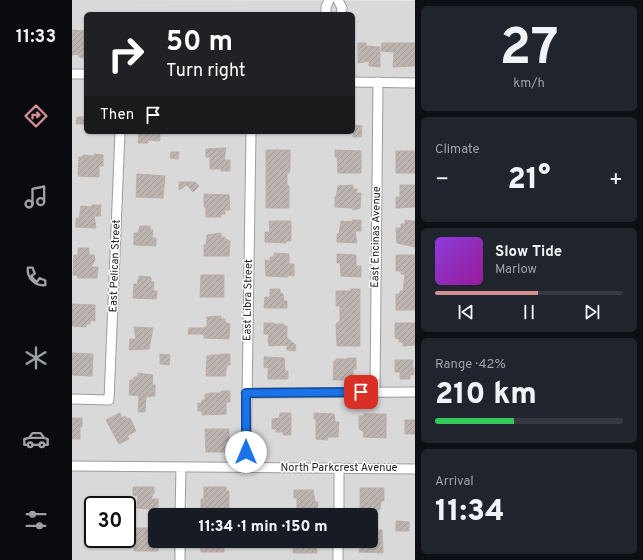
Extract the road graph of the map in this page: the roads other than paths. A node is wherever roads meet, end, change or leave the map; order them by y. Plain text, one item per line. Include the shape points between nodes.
1 (329, 0) edge
2 (338, 0) edge
3 (326, 12) edge
4 (342, 12) edge
5 (72, 74) edge
6 (84, 74) edge
7 (355, 82) edge
8 (378, 82) junction
9 (415, 83) edge
10 (120, 134) edge
11 (251, 134) edge
12 (375, 392) junction
13 (415, 392) edge
14 (246, 393) junction
15 (72, 399) edge
16 (72, 466) edge
17 (246, 467) junction
18 (181, 468) junction
19 (339, 468) junction
20 (415, 469) edge
21 (180, 508) edge
22 (338, 508) edge
23 (180, 548) edge
24 (338, 548) edge
25 (180, 560) edge
26 (338, 560) edge

1 - 3 street
2 - 4 street
5 - 6 street
7 - 8 street
8 - 9 street
8 - 12 street, East Encinas Avenue
10 - 15 street, East Pelican Street via 109,400
11 - 14 street, East Libra Street
12 - 13 street
12 - 14 street
14 - 17 street, East Libra Street
16 - 18 street, North Parkcrest Avenue
17 - 18 street, North Parkcrest Avenue
17 - 19 street, North Parkcrest Avenue
18 - 21 street
19 - 20 street, North Parkcrest Avenue
19 - 22 street
23 - 25 street
24 - 26 street

